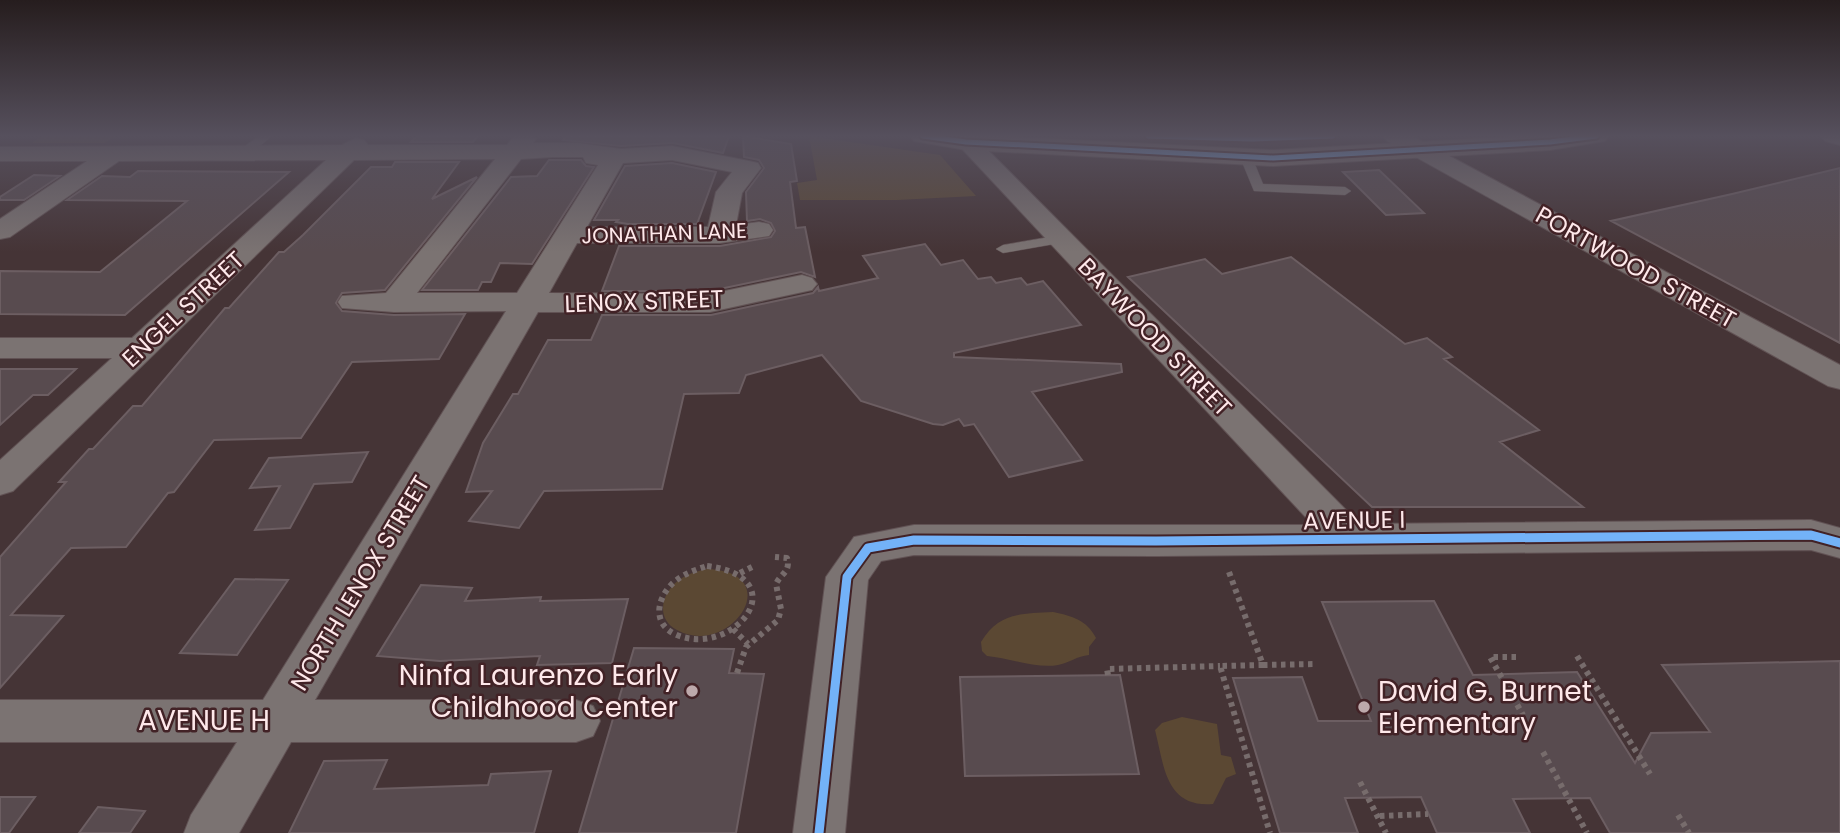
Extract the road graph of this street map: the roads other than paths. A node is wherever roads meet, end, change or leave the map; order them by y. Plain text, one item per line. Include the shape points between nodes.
1 (82, 175) edge
2 (324, 175) edge
3 (496, 175) edge
4 (606, 175) edge
5 (743, 175) edge
6 (998, 175) edge
7 (1253, 175) edge
8 (1468, 175) edge
9 (1345, 191) dead end
10 (759, 230) dead end
11 (0, 231) edge
12 (720, 234) junction
13 (569, 236) junction
14 (1060, 239) junction
15 (1003, 249) dead end
16 (802, 284) dead end
17 (353, 303) dead end
18 (394, 303) junction
19 (518, 318) junction
20 (0, 348) edge
21 (141, 348) junction
22 (1840, 379) edge
23 (0, 482) edge
24 (1350, 539) junction
25 (1840, 543) edge
26 (277, 720) junction
27 (0, 721) edge
28 (576, 721) dead end
29 (210, 833) edge
30 (819, 833) edge

1 - 11 street
2 - 21 street, ENGEL STREET
3 - 18 street
4 - 13 street, NORTH LENOX STREET
5 - 12 street via 729,192
6 - 14 street, BAYWOOD STREET
7 - 9 lane via 1258,188
8 - 22 street, PORTWOOD STREET
10 - 12 street, JONATHAN LANE
12 - 13 street, JONATHAN LANE
13 - 19 street, NORTH LENOX STREET
14 - 15 lane
14 - 24 street, BAYWOOD STREET
16 - 19 street, LENOX STREET via 710,303
17 - 18 street
18 - 19 street
19 - 26 street, NORTH LENOX STREET
20 - 21 street
21 - 23 street, ENGEL STREET
24 - 25 street, AVENUE I via 1811,535
24 - 30 street, AVENUE I via 914,540 869,548 847,577
26 - 27 street, AVENUE H
26 - 28 street, AVENUE H
26 - 29 street, NORTH LENOX STREET

